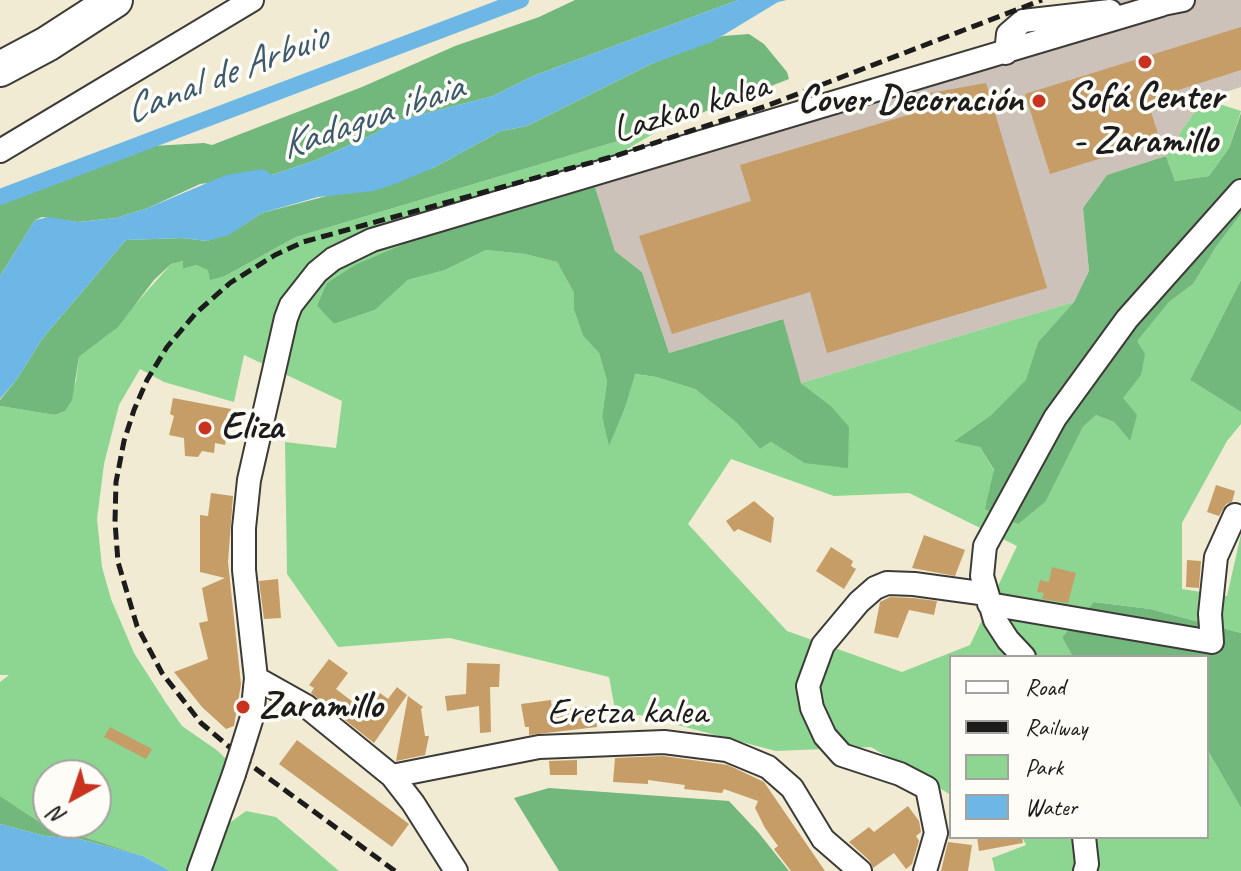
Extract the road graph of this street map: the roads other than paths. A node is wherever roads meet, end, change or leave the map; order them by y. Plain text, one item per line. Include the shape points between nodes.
1 (115, 0) edge
2 (252, 0) edge
3 (1183, 0) edge
4 (1161, 5) junction
5 (1006, 53) junction
6 (0, 69) edge
7 (0, 151) edge
8 (1241, 191) edge
9 (1235, 515) dead end
10 (988, 599) junction
11 (1022, 655) edge
12 (256, 678) junction
13 (392, 776) junction
14 (1084, 839) edge
15 (199, 871) edge
16 (456, 871) edge
17 (860, 871) edge
18 (925, 871) edge
19 (1085, 871) edge

1 - 6 highway
2 - 7 street
3 - 4 street
4 - 5 street, Lazkao kalea
4 - 5 street via 1023,21 1008,34
5 - 12 street, Lazkao kalea via 372,240 317,272 291,305 255,445 244,528
8 - 10 street via 1127,319 1055,418 985,546 982,576
9 - 10 street via 1216,557 1212,642
10 - 11 street via 1002,630
10 - 18 street via 914,584 875,588 823,645 808,686 825,736 842,755 927,788 936,833
12 - 13 street via 306,706
12 - 15 street, Lazkao kalea, bridge via 252,717
13 - 16 street
13 - 17 street, Eretza kalea via 539,747 664,742 727,750 768,767 792,788 823,839
14 - 19 street

